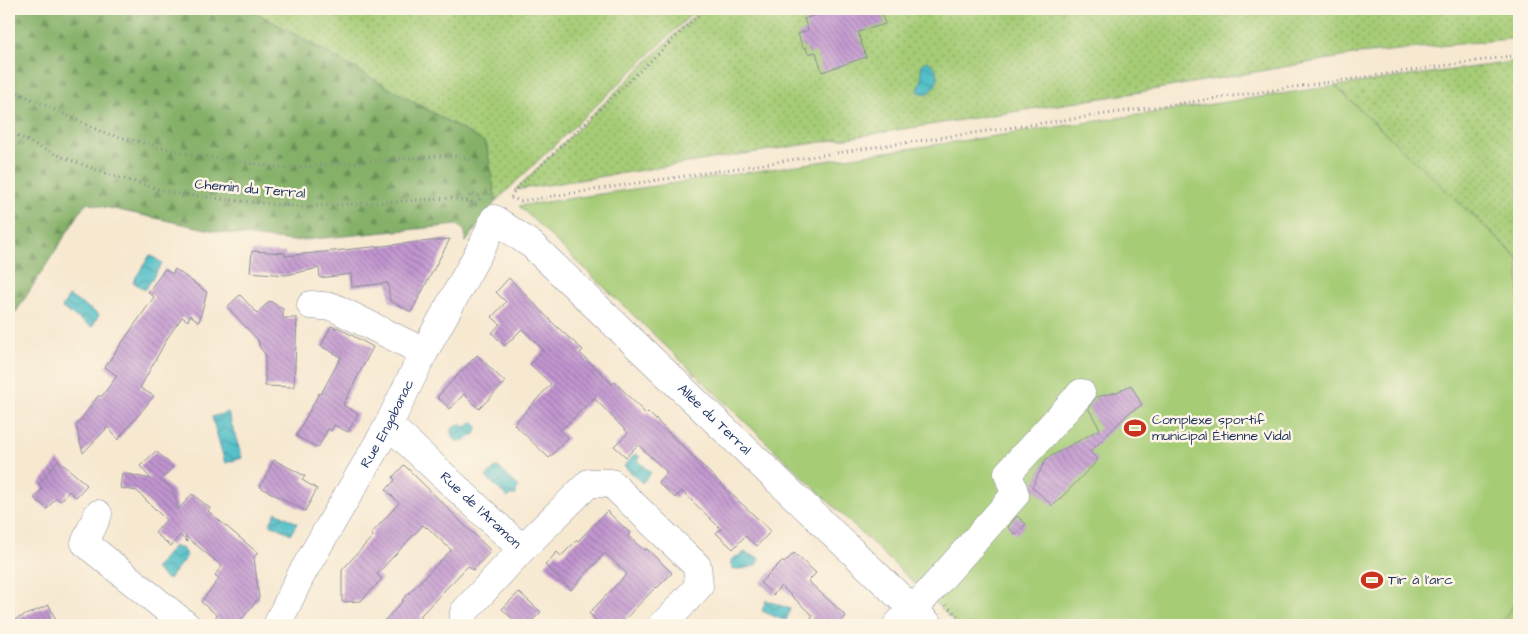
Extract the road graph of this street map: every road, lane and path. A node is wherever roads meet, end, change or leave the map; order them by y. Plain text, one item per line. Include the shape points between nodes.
1 (705, 9) edge
2 (1519, 55) edge
3 (9, 88) edge
4 (9, 131) edge
5 (490, 166) dead end
6 (511, 198) junction
7 (467, 201) junction
8 (487, 212) junction
9 (311, 305) dead end
10 (424, 352) junction
11 (1081, 393) dead end
12 (387, 428) junction
13 (98, 514) dead end
14 (522, 549) junction
15 (913, 620) edge
16 (186, 625) edge
17 (277, 625) edge
18 (463, 625) edge
19 (663, 625) edge

1 - 6 path via 515,190
2 - 6 path via 521,201
3 - 5 path via 104,133 187,154 282,168 452,155
4 - 7 path, Chemin du Terral via 45,150 110,175 173,193 302,207 452,198
6 - 8 path
7 - 8 path, Chemin du Terral
7 - 8 path via 471,194 480,196
8 - 10 street, Rue Engabanac via 484,243
8 - 15 street, Allée du Terral via 532,245
9 - 10 street via 333,307
10 - 12 street, Rue Engabanac
11 - 15 street via 1008,473 1015,495
12 - 14 street, Rue de l'Aramon via 401,436
12 - 17 street, Rue Engabanac via 300,575
13 - 16 street via 85,543
14 - 18 street, Rue de l'Aramon via 464,612
14 - 19 street via 589,483 611,483 697,566 699,586

